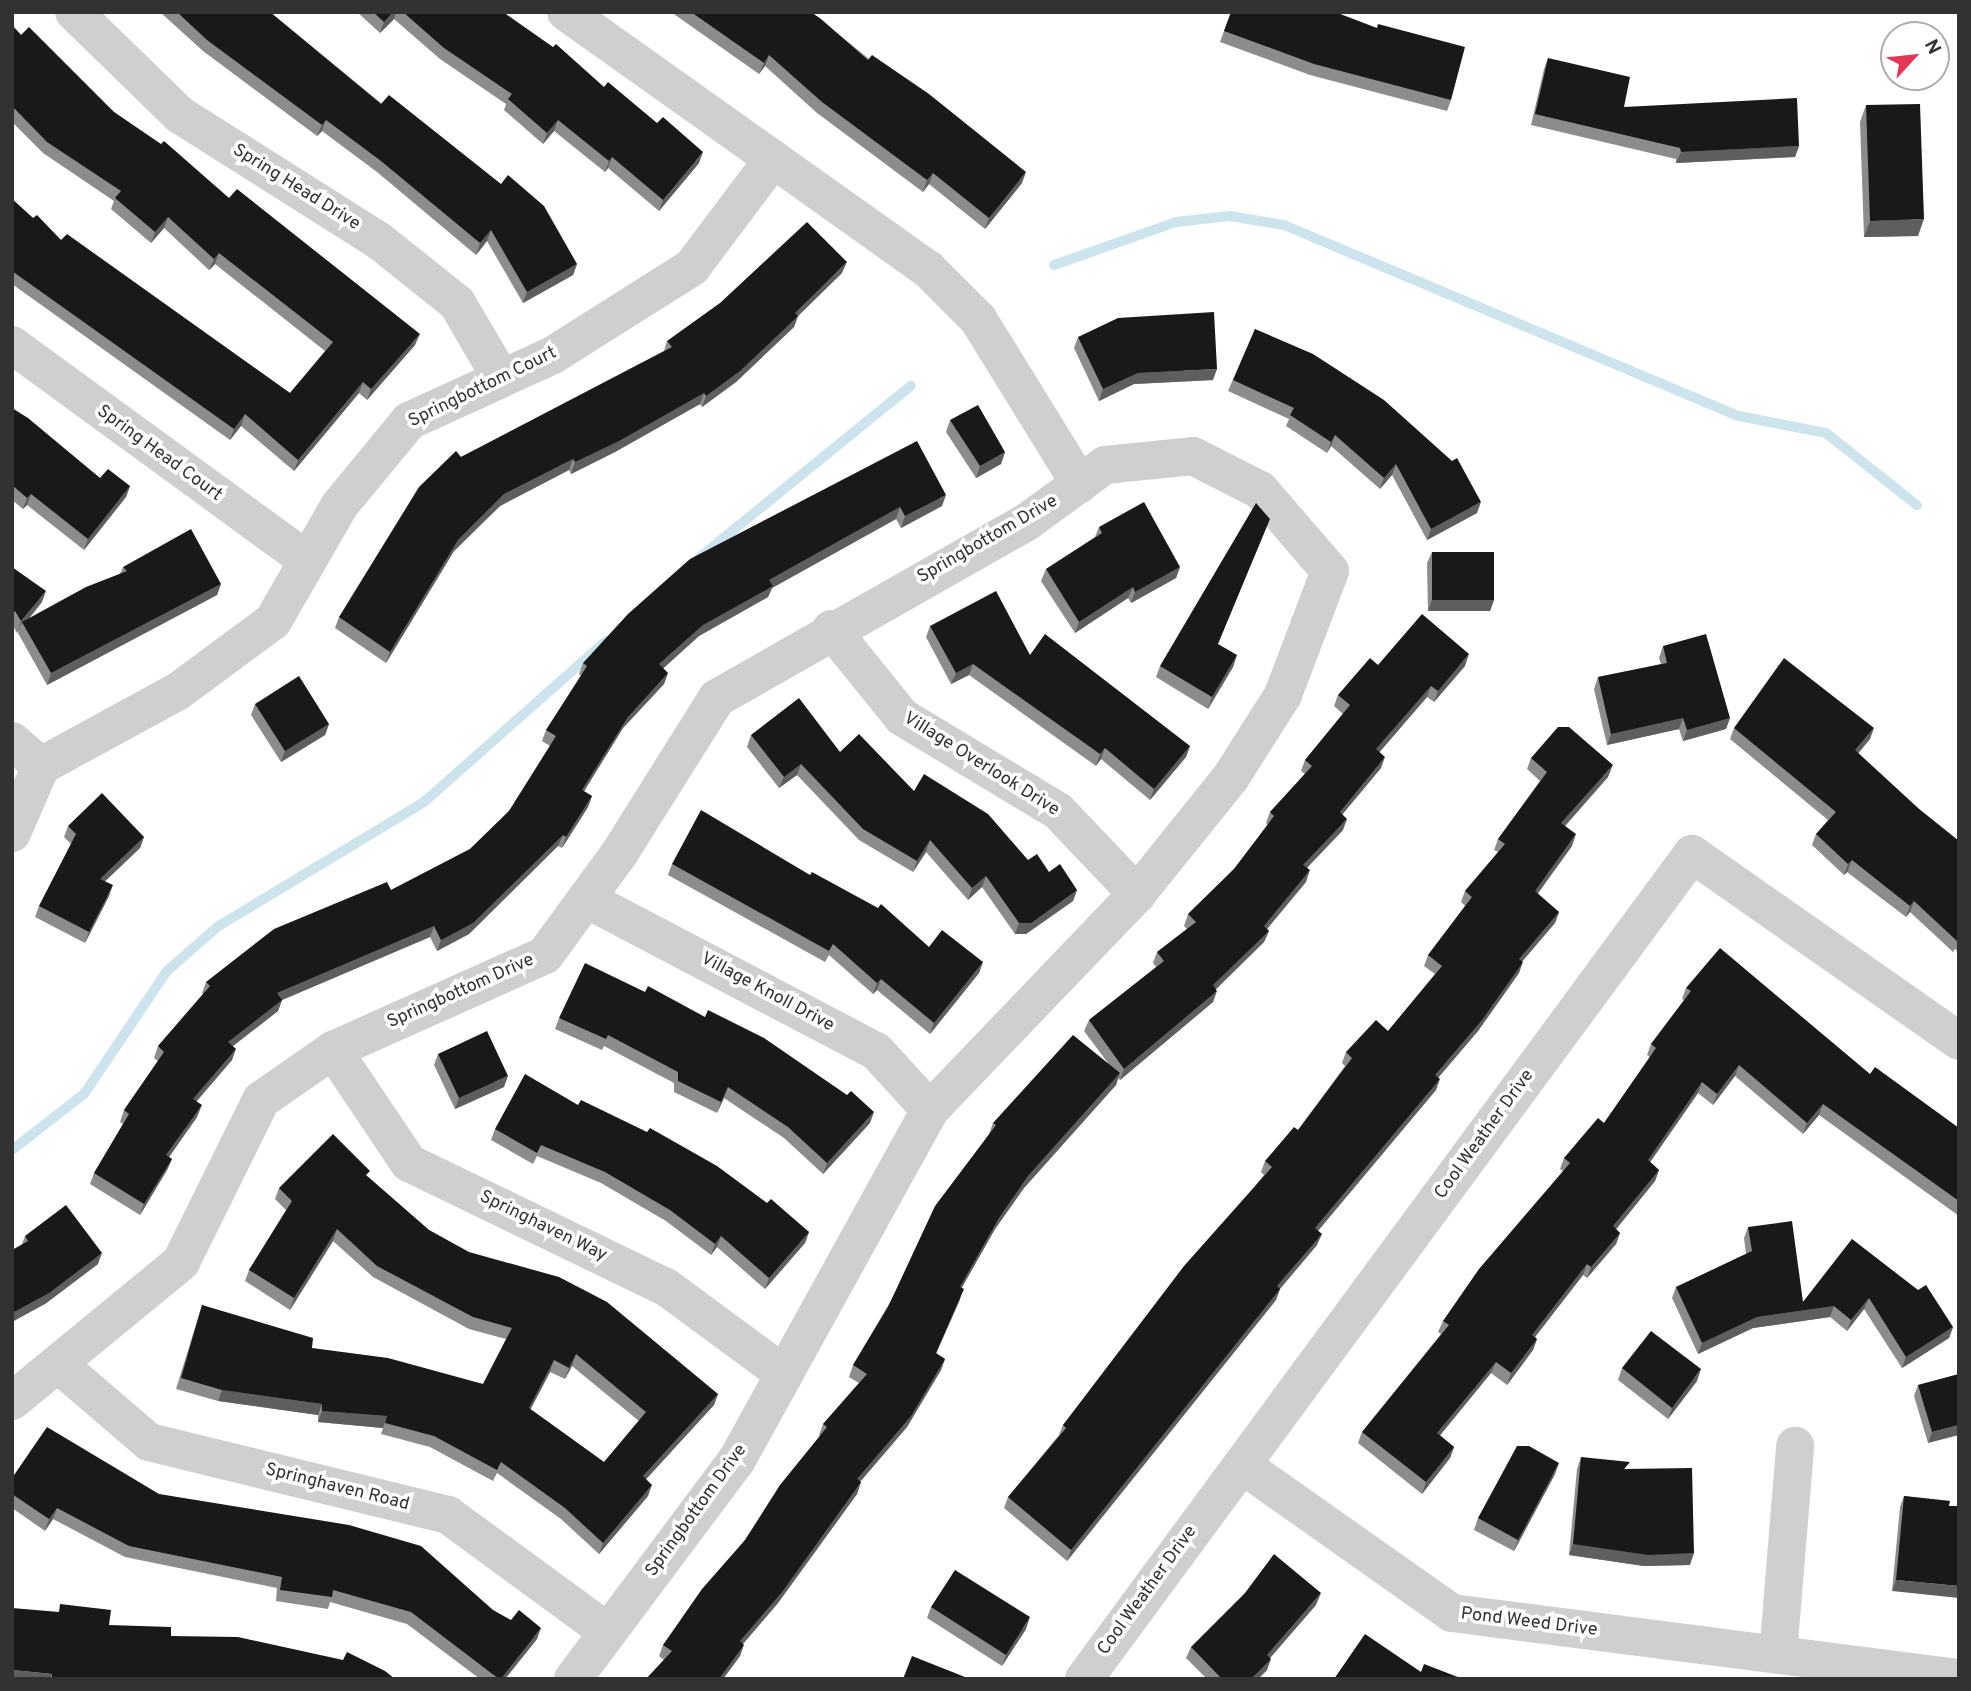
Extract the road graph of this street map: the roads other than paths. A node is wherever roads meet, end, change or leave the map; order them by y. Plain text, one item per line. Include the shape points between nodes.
1 (74, 12) edge
2 (566, 12) edge
3 (773, 159) junction
4 (12, 345) edge
5 (501, 379) junction
6 (1080, 484) junction
7 (308, 561) junction
8 (831, 629) junction
9 (12, 741) edge
10 (41, 766) junction
11 (12, 833) edge
12 (1137, 894) junction
13 (586, 899) junction
14 (1959, 1041) edge
15 (333, 1049) junction
16 (930, 1110) junction
17 (58, 1364) junction
18 (784, 1374) junction
19 (12, 1401) edge
20 (1794, 1446) dead end
21 (1242, 1465) junction
22 (608, 1632) junction
23 (1778, 1655) junction
24 (1959, 1678) edge
25 (573, 1679) edge
26 (1084, 1679) edge

1 - 5 street, Spring Head Drive via 180,115 378,240 457,303
2 - 3 street
3 - 5 street, Springbottom Court via 692,267 553,355
3 - 6 street via 928,269 978,320
4 - 7 street, Spring Head Court
5 - 7 street, Springbottom Court via 409,421 339,506
6 - 8 street, Springbottom Drive via 1028,521
6 - 12 street, Springbottom Drive via 1105,465 1193,456 1260,490 1330,571 1283,695 1231,778
7 - 10 street, Springbottom Court via 273,621 177,692
8 - 12 street, Village Overlook Drive via 902,718 1058,811
8 - 13 street, Springbottom Drive via 717,698
9 - 10 street
10 - 11 street
12 - 16 street, Springbottom Drive
13 - 15 street, Springbottom Drive via 545,955
13 - 16 street, Village Knoll Drive via 876,1051
14 - 21 street, Cool Weather Drive via 1692,854
15 - 17 street, Springbottom Drive via 261,1100 181,1262
15 - 18 street, Springhaven Way via 409,1163 666,1287
16 - 18 street, Springbottom Drive
17 - 19 street, Springbottom Drive
17 - 22 street, Springhaven Road via 149,1441 448,1515
18 - 22 street, Springbottom Drive via 736,1461
20 - 23 street
21 - 23 street, Pond Weed Drive via 1452,1613
21 - 26 street, Cool Weather Drive
22 - 25 street, Springbottom Drive
23 - 24 street, Pond Weed Drive

